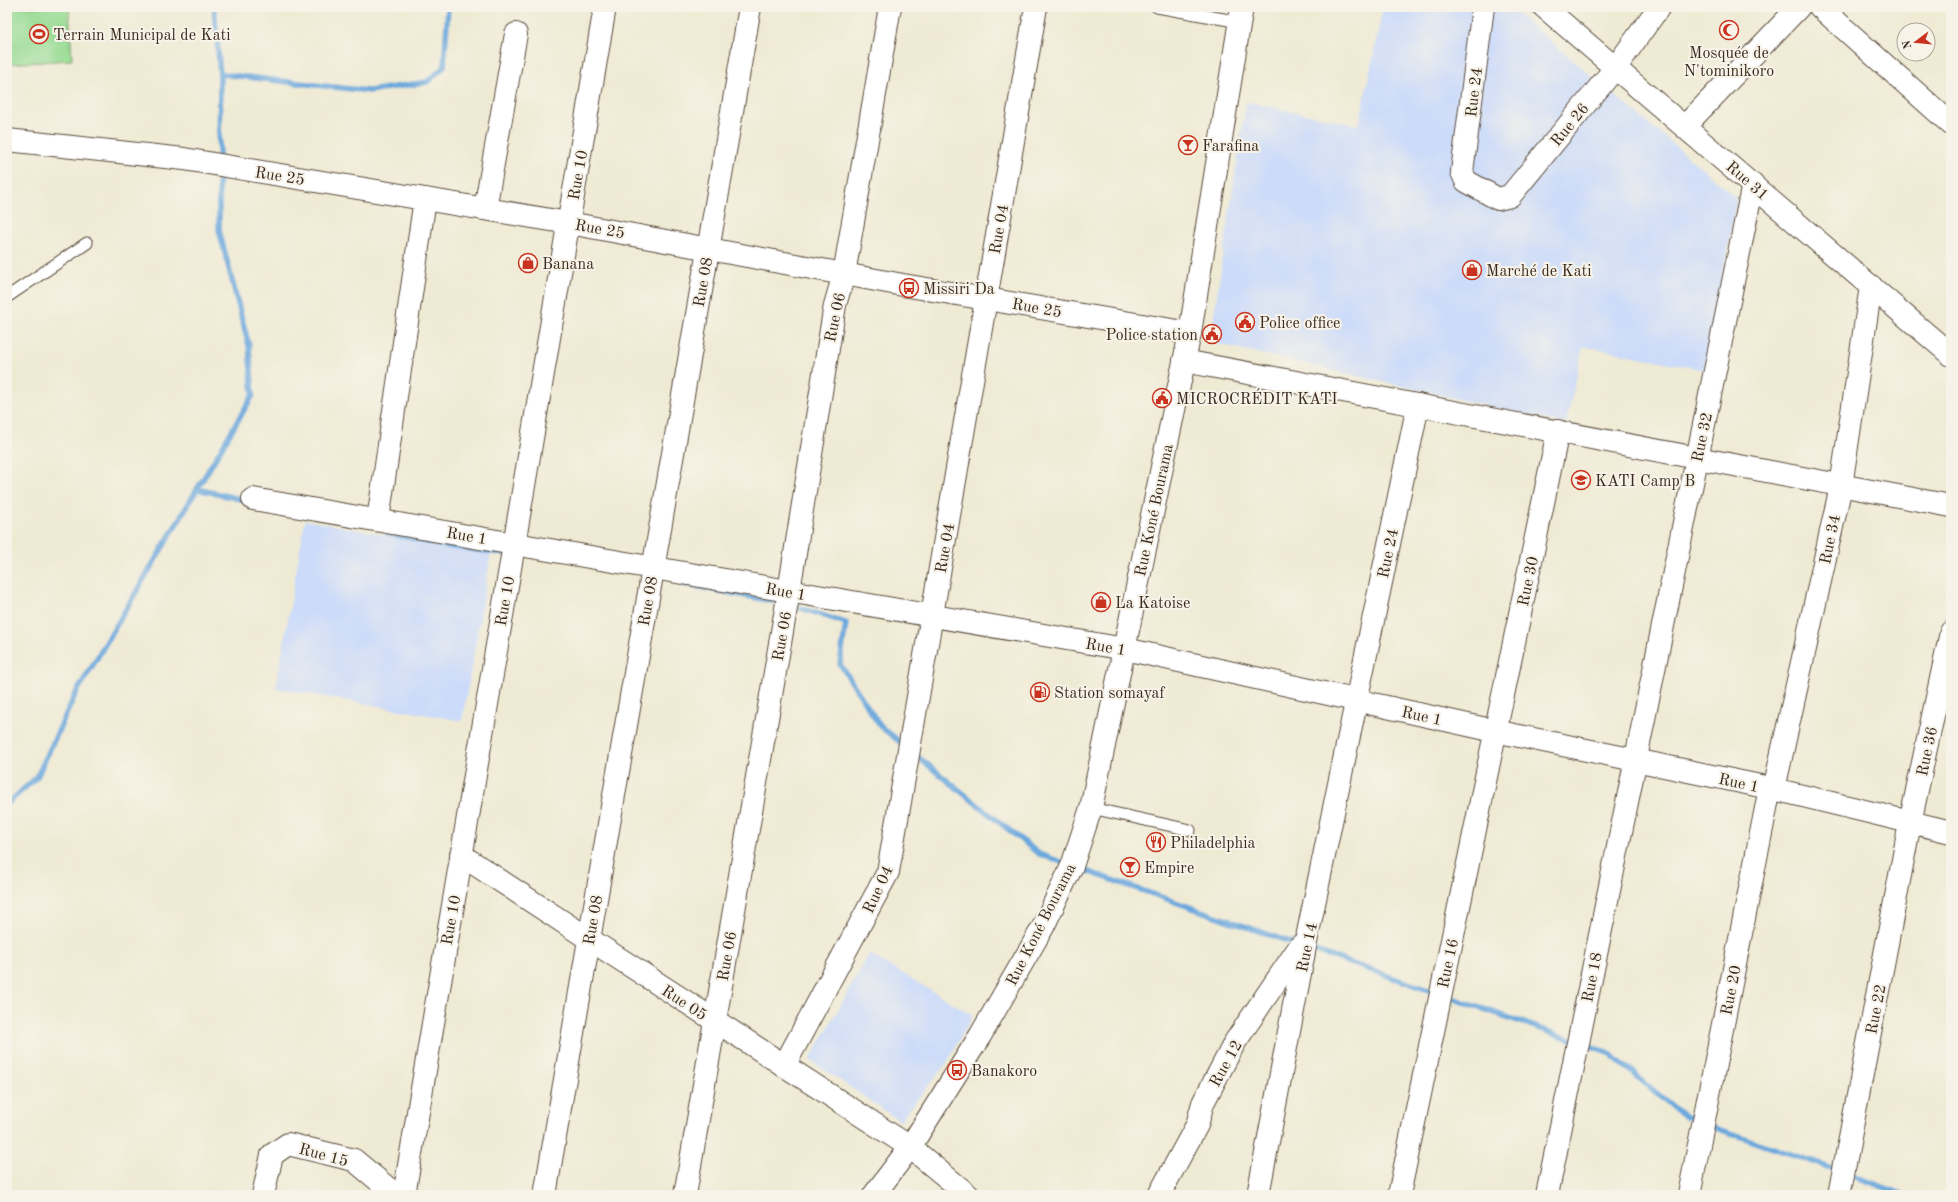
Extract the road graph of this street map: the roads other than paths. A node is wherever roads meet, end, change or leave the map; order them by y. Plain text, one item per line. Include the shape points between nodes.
1 (605, 7) edge
2 (750, 7) edge
3 (890, 7) edge
4 (1036, 7) edge
5 (1157, 7) edge
6 (1483, 7) edge
7 (1544, 7) edge
8 (1659, 7) edge
9 (1799, 7) edge
10 (1820, 7) edge
11 (1241, 14) edge
12 (516, 34) dead end
13 (1616, 67) junction
14 (1951, 124) edge
15 (1685, 126) junction
16 (7, 140) edge
17 (1463, 177) joint
18 (1753, 184) junction
19 (425, 199) junction
20 (485, 209) junction
21 (569, 223) junction
22 (86, 243) dead end
23 (708, 248) junction
24 (844, 274) junction
25 (1871, 286) junction
26 (7, 297) edge
27 (986, 298) junction
28 (1190, 333) junction
29 (1951, 355) edge
30 (1184, 361) junction
31 (1418, 405) junction
32 (1558, 431) junction
33 (1696, 457) junction
34 (1841, 486) junction
35 (253, 499) dead end
36 (1951, 506) edge
37 (378, 520) junction
38 (514, 544) junction
39 (653, 568) junction
40 (789, 591) junction
41 (932, 617) junction
42 (1951, 632) edge
43 (1125, 649) junction
44 (1357, 700) junction
45 (1495, 731) junction
46 (1634, 760) junction
47 (1772, 788) junction
48 (1091, 808) junction
49 (1910, 823) junction
50 (1190, 830) dead end
51 (1951, 832) edge
52 (461, 855) junction
53 (589, 940) junction
54 (1307, 940) junction
55 (714, 1021) junction
56 (784, 1066) junction
57 (910, 1147) junction
58 (263, 1195) edge
59 (396, 1195) edge
60 (404, 1195) edge
61 (545, 1195) edge
62 (684, 1195) edge
63 (874, 1195) edge
64 (968, 1195) edge
65 (1159, 1195) edge
66 (1258, 1195) edge
67 (1399, 1195) edge
68 (1547, 1195) edge
69 (1689, 1195) edge
70 (1839, 1195) edge

1 - 21 main road, Rue 10
2 - 23 main road, Rue 08
3 - 24 main road, Rue 06
4 - 27 main road, Rue 04
5 - 11 lane
6 - 17 main road, Rue 24
7 - 13 main road, Rue 31
8 - 13 main road, Rue 26
9 - 15 main road
10 - 14 main road
11 - 28 main road, Rue Koné Bourama
12 - 20 main road
13 - 15 main road, Rue 31
13 - 17 main road, Rue 26 via 1510,196 1498,199
15 - 18 main road, Rue 31
16 - 19 main road, Rue 25 via 184,159
18 - 25 main road, Rue 31
18 - 33 main road, Rue 32
19 - 20 main road, Rue 25
19 - 37 main road
20 - 21 main road, Rue 25
21 - 23 main road, Rue 25
21 - 38 main road, Rue 10
22 - 26 lane
23 - 24 main road, Rue 25
23 - 39 main road, Rue 08
24 - 27 main road, Rue 25
24 - 40 main road, Rue 06 via 835,305
25 - 29 main road, Rue 31
25 - 34 main road, Rue 34
27 - 28 main road, Rue 25
27 - 41 main road, Rue 04
28 - 30 main road, Rue Koné Bourama
30 - 31 main road
30 - 43 main road, Rue Koné Bourama
31 - 32 main road
31 - 44 main road, Rue 24
32 - 33 main road
32 - 45 main road, Rue 30
33 - 34 main road
33 - 46 main road, Rue 32
34 - 36 main road
34 - 47 main road, Rue 34
35 - 37 main road, Rue 1
37 - 38 main road, Rue 1
38 - 39 main road, Rue 1
38 - 52 main road, Rue 10
39 - 40 main road, Rue 1
39 - 53 main road, Rue 08
40 - 41 main road, Rue 1
40 - 55 main road, Rue 06
41 - 43 main road, Rue 1
41 - 56 main road, Rue 04 via 888,872
42 - 49 main road, Rue 36
43 - 44 main road, Rue 1
43 - 48 main road, Rue Koné Bourama
44 - 45 main road, Rue 1
44 - 54 main road, Rue 14
45 - 46 main road, Rue 1
45 - 67 main road, Rue 16
46 - 47 main road, Rue 1
46 - 68 main road, Rue 18
47 - 49 main road, Rue 1
47 - 69 main road, Rue 20
48 - 50 lane
48 - 57 main road, Rue Koné Bourama via 1072,866 1043,927 980,1036
49 - 51 main road, Rue 1
49 - 70 main road, Rue 22
52 - 53 main road, Rue 05
52 - 60 main road, Rue 10
53 - 55 main road, Rue 05
53 - 61 main road, Rue 08
54 - 65 main road, Rue 12 via 1300,946 1235,1042 1203,1103 1197,1125
54 - 66 main road, Rue 14
55 - 56 main road, Rue 05
55 - 62 main road, Rue 06
56 - 57 main road, Rue 05
57 - 63 main road, Rue Koné Bourama
57 - 64 main road, Rue 05
58 - 59 main road, Rue 15 via 272,1156 288,1144 354,1160

